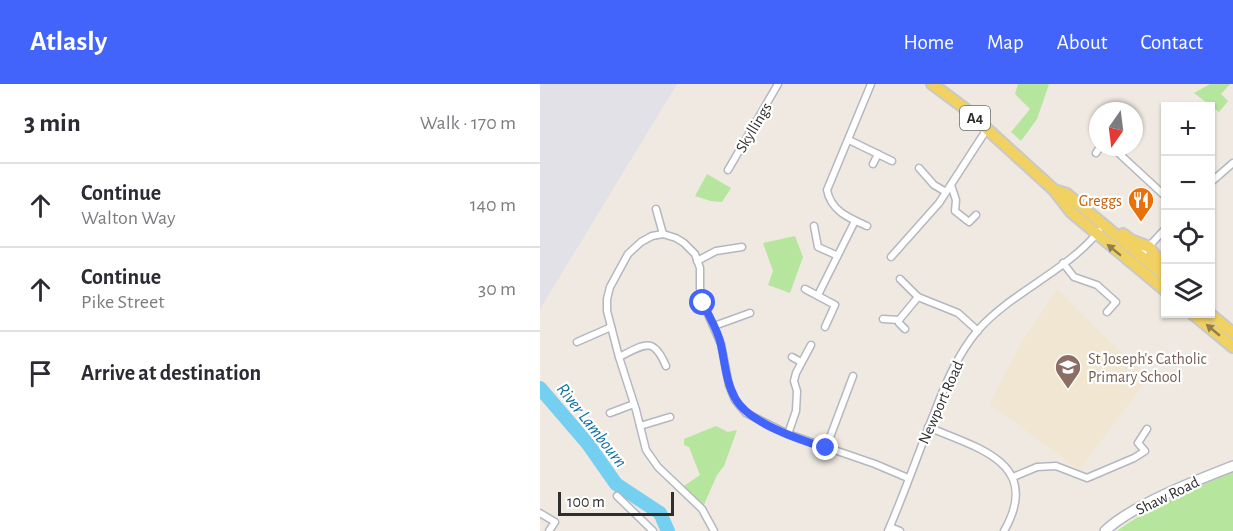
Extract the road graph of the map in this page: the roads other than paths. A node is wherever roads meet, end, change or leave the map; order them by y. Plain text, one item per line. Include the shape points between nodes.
1 (778, 84) edge
2 (871, 84) edge
3 (932, 84) edge
4 (987, 129) junction
5 (849, 140) junction
6 (878, 154) junction
7 (1122, 156) edge
8 (892, 161) dead end
9 (873, 164) dead end
10 (1231, 167) edge
11 (919, 168) dead end
12 (728, 170) dead end
13 (1215, 179) edge
14 (952, 182) junction
15 (1054, 190) junction
16 (946, 192) junction
17 (1161, 192) edge
18 (656, 209) dead end
19 (976, 214) dead end
20 (855, 220) junction
21 (1104, 225) junction
22 (814, 226) dead end
23 (867, 226) dead end
24 (663, 234) junction
25 (1096, 234) junction
26 (1161, 234) edge
27 (742, 247) dead end
28 (1149, 247) junction
29 (836, 255) junction
30 (891, 256) dead end
31 (1136, 260) junction
32 (697, 261) junction
33 (1063, 263) junction
34 (1162, 264) edge
35 (1161, 274) edge
36 (900, 279) dead end
37 (1161, 286) edge
38 (805, 289) dead end
39 (818, 295) junction
40 (918, 297) junction
41 (1107, 312) dead end
42 (750, 313) dead end
43 (1198, 318) edge
44 (1215, 318) edge
45 (883, 320) dead end
46 (899, 320) junction
47 (714, 326) junction
48 (611, 327) junction
49 (825, 327) dead end
50 (905, 329) dead end
51 (978, 331) junction
52 (1233, 333) edge
53 (577, 342) dead end
54 (811, 345) dead end
55 (1233, 347) edge
56 (619, 357) junction
57 (792, 357) dead end
58 (801, 362) junction
59 (666, 366) dead end
60 (853, 376) dead end
61 (634, 404) junction
62 (610, 413) dead end
63 (670, 417) dead end
64 (640, 426) junction
65 (928, 427) junction
66 (1147, 429) dead end
67 (788, 434) junction
68 (826, 448) junction
69 (1233, 466) edge
70 (1013, 477) junction
71 (908, 478) junction
72 (617, 496) dead end
73 (540, 513) edge
74 (889, 529) edge
75 (549, 531) edge
76 (653, 531) edge
77 (714, 531) edge
78 (900, 531) edge
79 (1004, 531) edge
80 (1105, 531) edge

1 - 12 street, Skyllings
2 - 5 street
3 - 4 main road, A4
4 - 14 street
4 - 15 main road, A4
5 - 6 street
5 - 20 street via 827,190 831,205
6 - 8 street
6 - 9 street
7 - 17 street
10 - 13 street
11 - 16 street
14 - 16 street
14 - 19 street via 955,211 969,222
15 - 21 main road, A4 via 1067,194
15 - 25 main road, A4
16 - 30 street
18 - 24 street
20 - 23 street
20 - 29 street
21 - 25 street, Newport Road
21 - 28 main road
21 - 31 main road, A4
22 - 29 street via 818,247
24 - 32 street via 684,243
24 - 48 street via 641,242 628,254 607,299
31 -> 25 main road, A4
25 - 33 street, Newport Road
26 - 28 street
27 - 32 street via 716,251
28 - 31 street
28 - 34 main road
29 - 39 street
31 - 35 main road, A4
31 - 37 main road, A4
32 - 47 street via 703,303
33 - 41 street via 1074,277 1097,285 1116,302
33 - 51 street, Newport Road via 1007,303
36 - 40 street
38 - 39 street
39 - 49 street via 835,305
40 - 46 street
40 - 51 street via 958,313
42 - 47 street
55 -> 43 main road
44 - 52 main road
45 - 46 street
46 - 50 street
47 - 67 street via 735,400 747,413
48 - 53 street
48 - 56 street
51 - 65 street, Newport Road via 954,366
54 - 58 street
56 - 59 street via 645,345 653,346
56 - 61 street
57 - 58 street
58 - 67 street via 794,381 796,411
60 - 68 street
61 - 62 street
61 - 64 street
63 - 64 street
64 - 77 street via 652,460 702,509
65 - 70 street via 982,450 1004,465
65 - 71 street, Newport Road
66 - 70 street via 1138,443 1145,451 1088,478 1056,466 1037,467
67 - 68 street
68 - 71 street
69 - 80 main road, Shaw Road via 1159,498
70 - 79 street via 1016,501
71 - 74 street, Newport Road
72 - 76 street
73 - 75 street via 555,522
74 - 78 street

